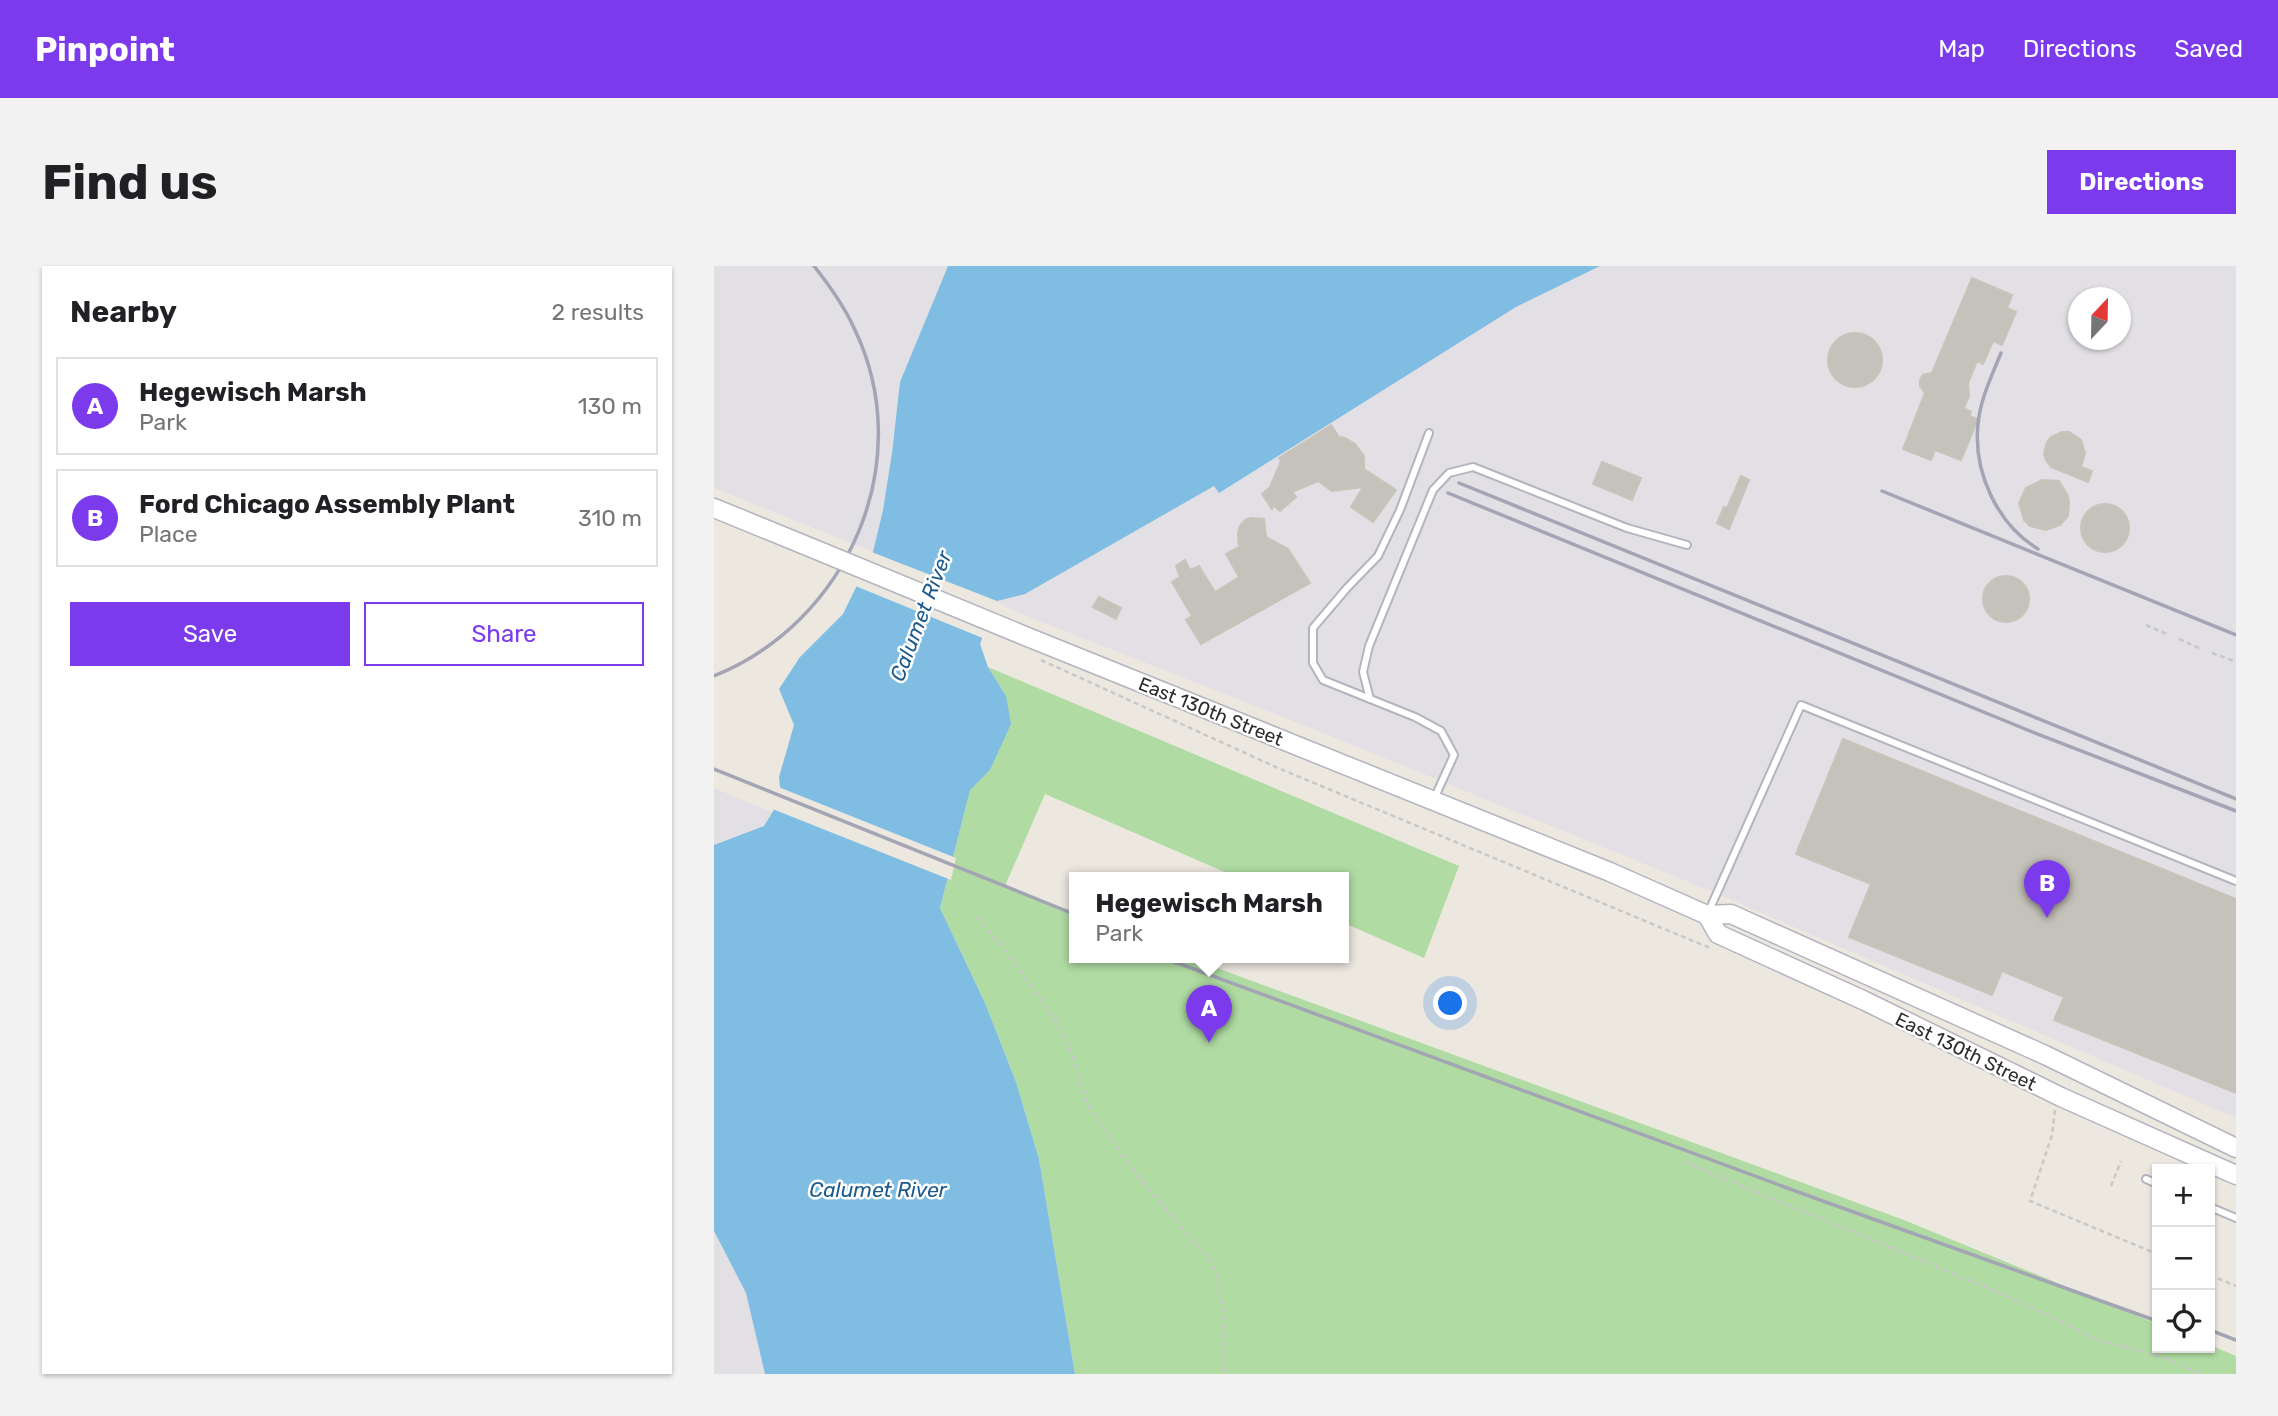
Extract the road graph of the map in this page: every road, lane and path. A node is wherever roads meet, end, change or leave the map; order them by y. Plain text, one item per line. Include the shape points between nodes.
1 (1429, 433) dead end
2 (714, 508) edge
3 (1687, 545) dead end
4 (2146, 625) dead end
5 (2167, 634) dead end
6 (2179, 639) dead end
7 (2199, 648) dead end
8 (2212, 653) dead end
9 (1038, 657) dead end
10 (2234, 661) dead end
11 (1370, 699) junction
12 (1433, 801) junction
13 (2236, 881) edge
14 (1707, 915) junction
15 (977, 917) dead end
16 (1712, 949) dead end
17 (2055, 1110) dead end
18 (2236, 1148) edge
19 (2121, 1161) dead end
20 (1684, 1162) dead end
21 (2236, 1175) edge
22 (2146, 1179) dead end
23 (2152, 1182) edge
24 (2111, 1186) dead end
25 (2215, 1208) edge
26 (2236, 1218) edge
27 (2152, 1252) edge
28 (2215, 1277) edge
29 (2236, 1286) edge
30 (1227, 1374) edge
31 (2202, 1374) edge

1 - 11 lane via 1378,556 1313,628 1313,663 1323,680
2 - 12 main road, East 130th Street, bridge
3 - 11 lane via 1627,528 1474,467 1449,473 1433,490 1369,646 1363,672
4 - 5 path
6 - 7 path
8 - 10 path
9 - 16 path via 1278,768
11 - 12 lane via 1441,731 1454,755
12 - 14 main road, East 130th Street
13 - 14 lane via 1801,705
14 - 18 main road, East 130th Street via 1731,914 2045,1055
14 - 21 main road, East 130th Street via 1718,934
15 - 30 path via 1060,1027 1087,1104 1137,1175 1209,1259 1222,1297
17 - 27 path via 2052,1135 2030,1201
19 - 24 path
20 - 31 path via 2005,1295 2098,1340 2159,1356
22 - 23 lane
25 - 26 lane
28 - 29 path

